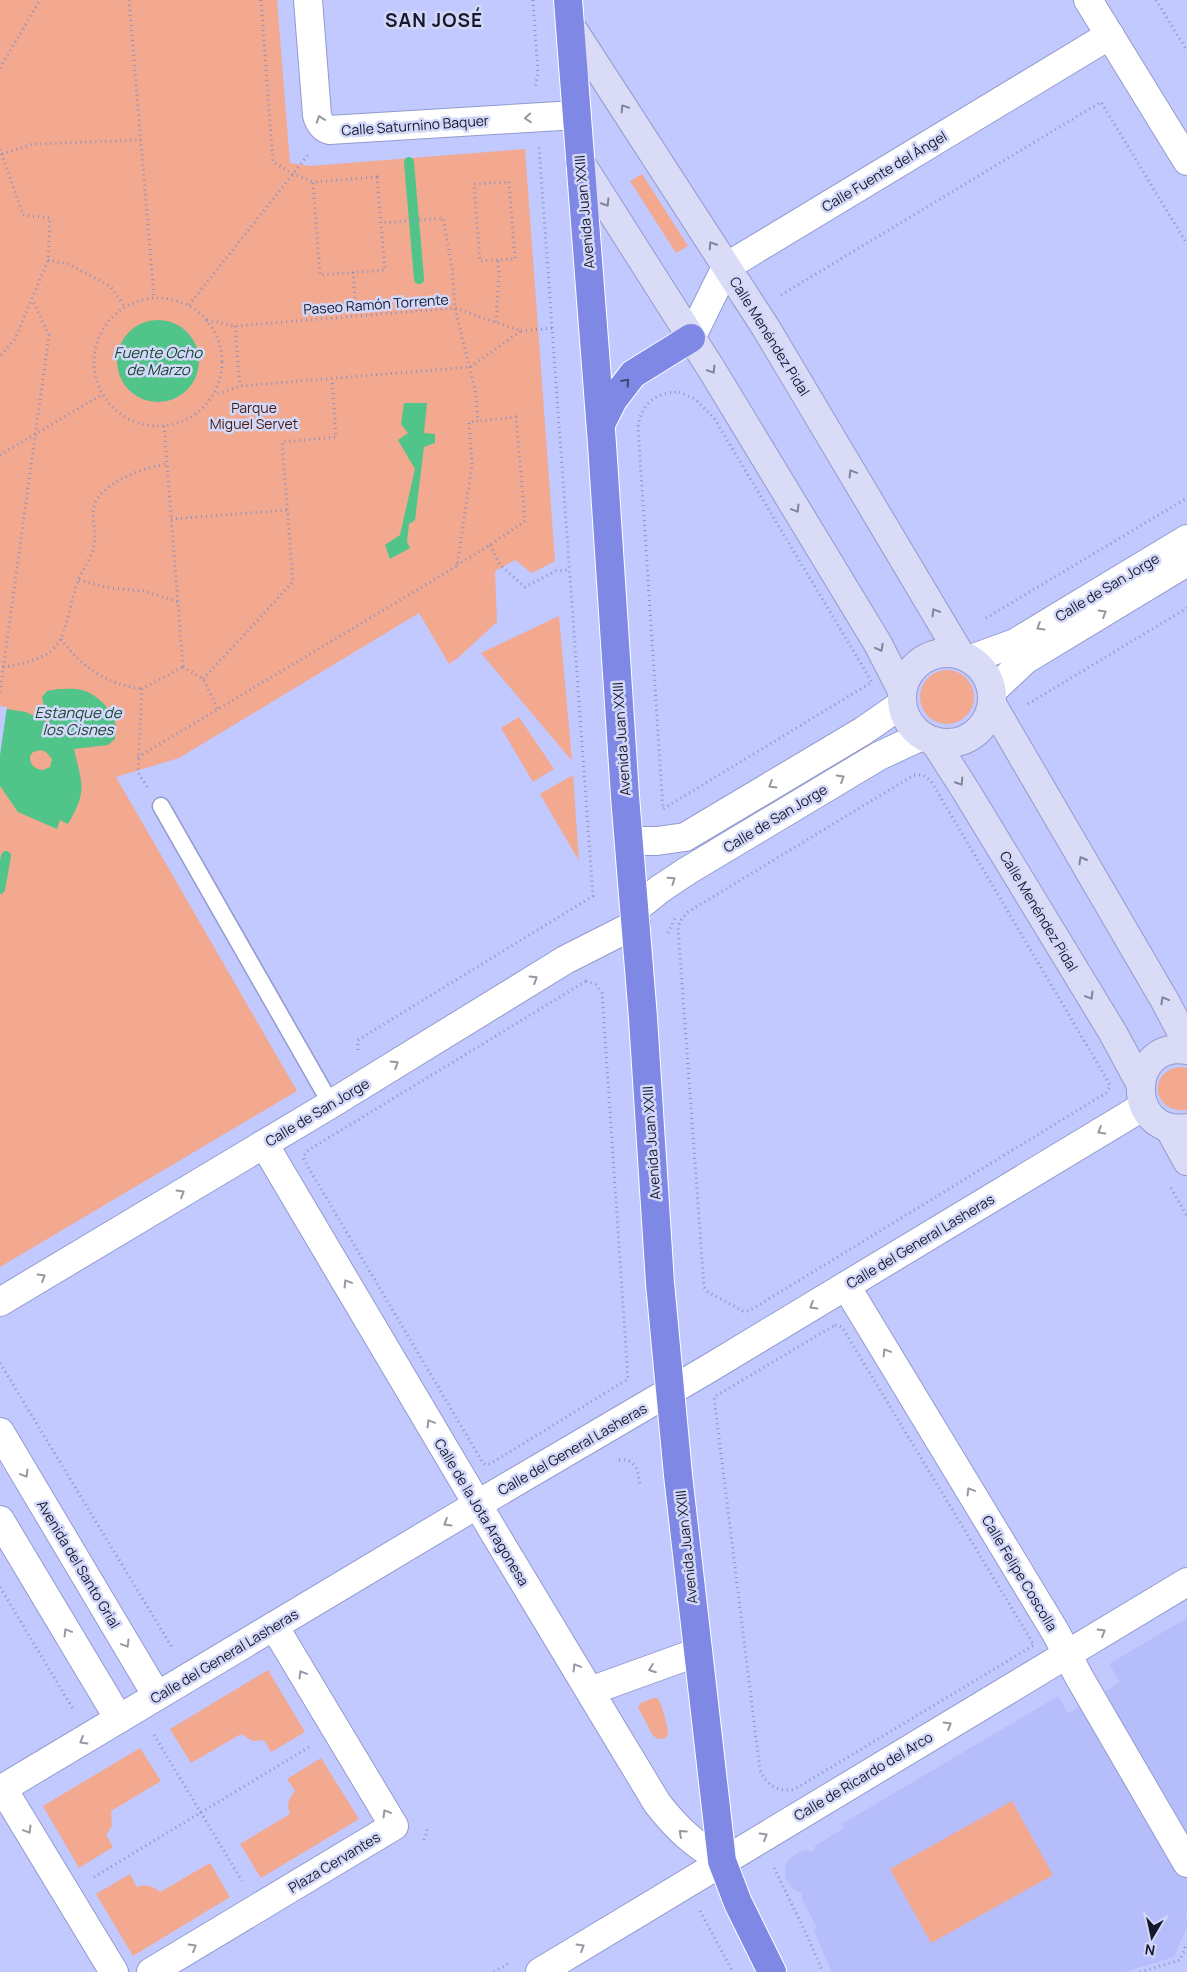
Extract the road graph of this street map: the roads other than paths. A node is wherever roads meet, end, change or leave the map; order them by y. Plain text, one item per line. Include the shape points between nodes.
1 (308, 0) edge
2 (1088, 0) edge
3 (569, 12) edge
4 (1110, 35) junction
5 (576, 115) junction
6 (1187, 161) edge
7 (580, 162) junction
8 (726, 267) junction
9 (691, 338) junction
10 (601, 424) junction
11 (1187, 539) edge
12 (1187, 562) edge
13 (966, 657) junction
14 (902, 697) junction
15 (992, 698) junction
16 (928, 738) junction
17 (161, 806) dead end
18 (629, 841) junction
19 (635, 917) junction
20 (1187, 1043) edge
21 (1187, 1050) edge
22 (1142, 1095) junction
23 (331, 1104) junction
24 (1178, 1128) edge
25 (264, 1144) junction
26 (1187, 1161) edge
27 (846, 1286) junction
28 (0, 1302) edge
29 (669, 1392) junction
30 (0, 1432) edge
31 (478, 1504) junction
32 (0, 1520) edge
33 (1187, 1582) edge
34 (274, 1626) junction
35 (698, 1652) junction
36 (1067, 1654) junction
37 (590, 1692) junction
38 (157, 1696) junction
39 (119, 1719) junction
40 (1, 1789) edge
41 (722, 1861) junction
42 (1187, 1863) edge
43 (114, 1972) edge
44 (151, 1972) edge
45 (540, 1972) edge
46 (772, 1972) edge

5 -> 1 street, Calle Saturnino Baquer via 330,130 323,127 317,115
2 - 4 street
3 - 5 highway, Avenida Juan XXIII
8 -> 3 main road, Calle Menéndez Pidal
4 - 6 street
4 - 8 street, Calle Fuente del Ángel
5 - 7 highway, Avenida Juan XXIII
7 -> 9 main road
7 - 10 highway, Avenida Juan XXIII
8 - 9 street
13 -> 8 main road, Calle Menéndez Pidal
10 -> 9 highway via 613,400 634,374
9 -> 14 main road via 878,644
10 - 18 highway, Avenida Juan XXIII
11 -> 13 street, Calle de San Jorge via 1015,643
15 -> 12 street, Calle de San Jorge via 1025,660
13 - 14 main road via 947,652 922,660 909,673
13 - 15 main road via 985,674
14 - 16 main road via 905,716 912,727
14 -> 18 street via 862,731 685,837
15 - 16 main road via 988,716 971,736 947,743
20 -> 15 main road
19 -> 16 street, Calle de San Jorge via 660,889 686,871 879,756
16 -> 22 main road, Calle Menéndez Pidal via 1113,1033
17 - 23 lane
18 - 19 highway, Avenida Juan XXIII
23 -> 19 street, Calle de San Jorge
19 - 29 highway, Avenida Juan XXIII
21 - 22 main road via 1168,1050 1158,1055 1143,1072
22 - 24 main road, Calle Menéndez Pidal via 1150,1116 1159,1123
22 -> 27 street, Calle del General Lasheras
23 - 25 street, Calle de San Jorge
24 - 26 main road
28 -> 25 street, Calle de San Jorge
31 -> 25 street, Calle de la Jota Aragonesa
27 -> 29 street, Calle del General Lasheras
36 -> 27 street, Calle Felipe Coscolla
29 - 31 street, Calle del General Lasheras
29 - 35 highway, Avenida Juan XXIII
30 -> 38 street, Avenida del Santo Grial
31 -> 34 street, Calle del General Lasheras
37 -> 31 street, Calle de la Jota Aragonesa
39 -> 32 street
36 -> 33 street, Calle de Ricardo del Arco
34 - 38 street, Calle del General Lasheras
44 -> 34 street, Plaza Cervantes via 394,1826
35 -> 37 street
35 - 41 highway, Avenida Juan XXIII
41 -> 36 street, Calle de Ricardo del Arco
36 - 42 street, Calle Felipe Coscolla
41 -> 37 street, Calle de la Jota Aragonesa via 696,1845 657,1803
38 - 39 street, Calle del General Lasheras
39 -> 40 street, Calle del General Lasheras
40 -> 43 street
45 -> 41 street, Calle de Ricardo del Arco
41 - 46 highway, Avenida Juan XXIII via 738,1903

